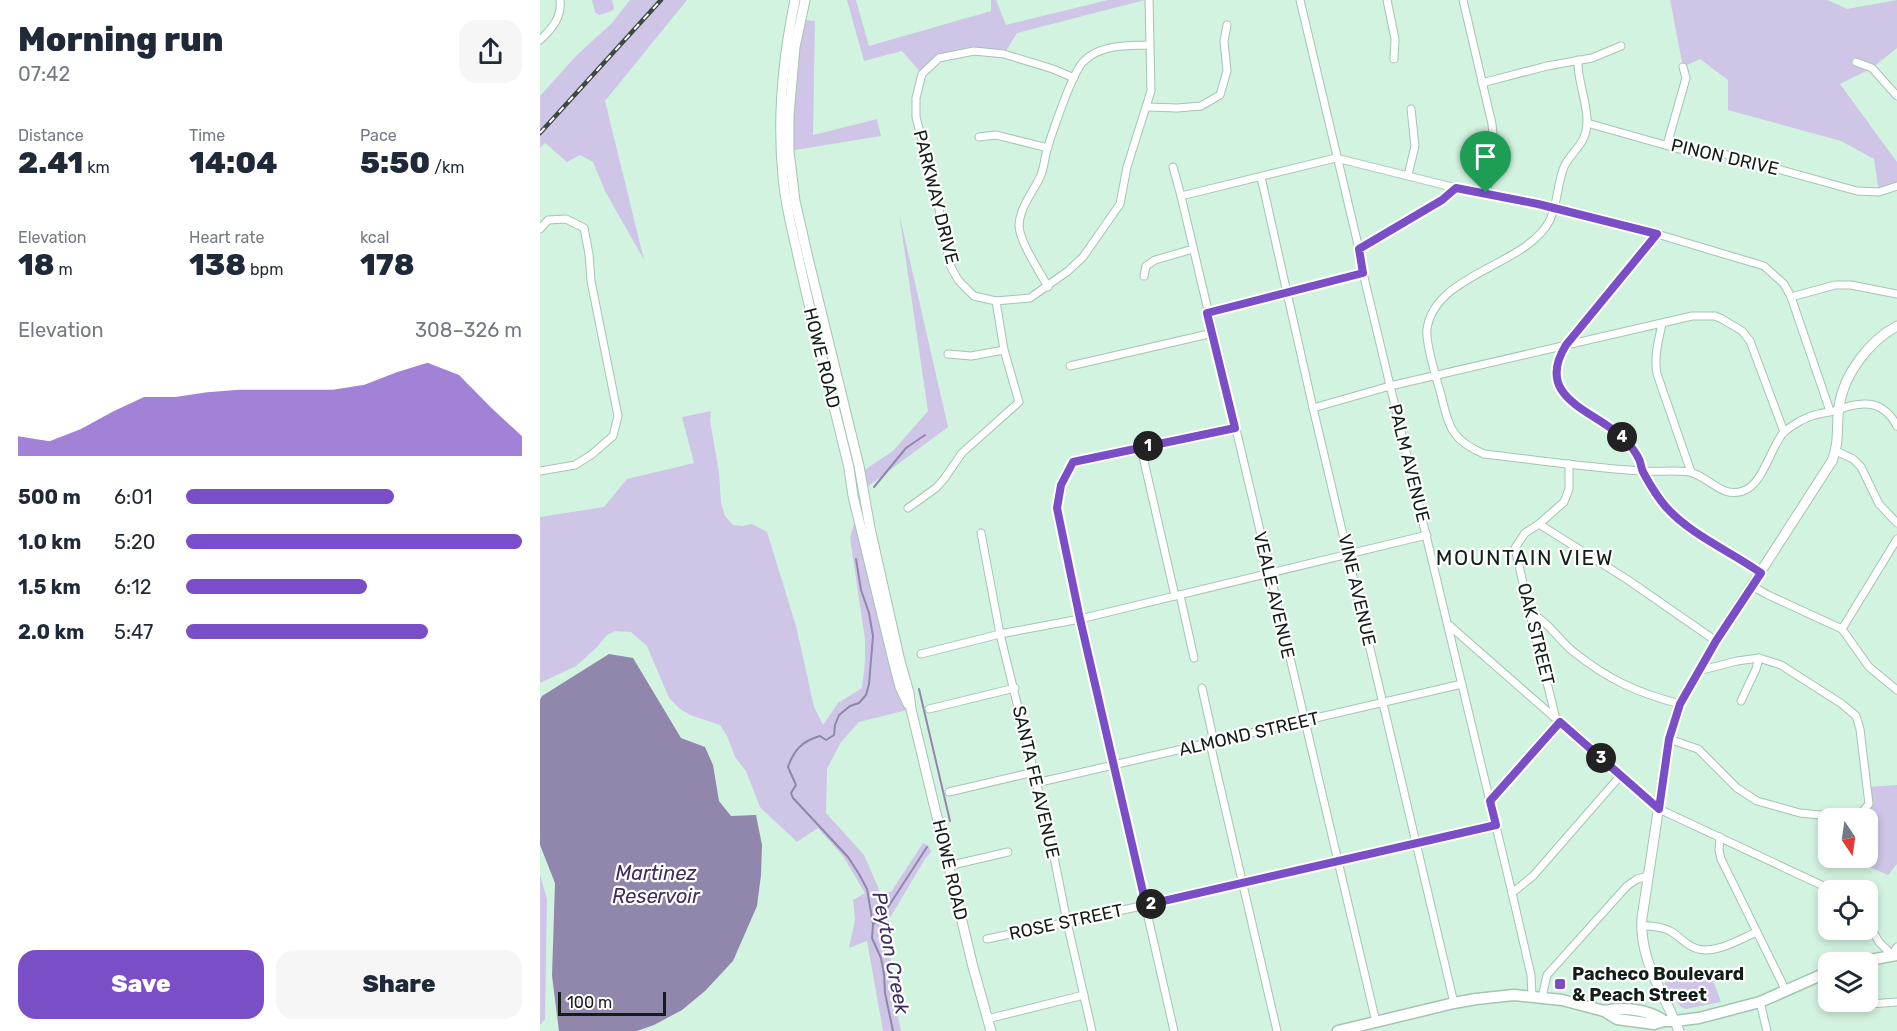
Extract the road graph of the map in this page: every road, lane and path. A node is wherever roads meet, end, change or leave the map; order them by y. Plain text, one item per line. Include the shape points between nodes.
1 (560, 0) edge
2 (795, 0) edge
3 (805, 0) edge
4 (1149, 0) edge
5 (1300, 0) edge
6 (1387, 0) edge
7 (1462, 0) edge
8 (1227, 25) dead end
9 (540, 40) edge
10 (1149, 45) junction
11 (1621, 46) dead end
12 (1394, 59) dead end
13 (1578, 60) junction
14 (1856, 62) dead end
15 (1683, 67) dead end
16 (1074, 78) junction
17 (1482, 83) junction
18 (1897, 96) edge
19 (1148, 107) junction
20 (1411, 109) dead end
21 (1587, 123) junction
22 (979, 137) dead end
23 (1667, 144) junction
24 (1048, 148) junction
25 (1336, 158) junction
26 (1173, 167) dead end
27 (1408, 175) junction
28 (1261, 177) junction
29 (1897, 186) edge
30 (1456, 188) junction
31 (1486, 193) junction
32 (1181, 196) junction
33 (1554, 210) junction
34 (540, 229) edge
35 (1657, 234) junction
36 (1193, 249) junction
37 (1359, 249) junction
38 (1363, 273) junction
39 (1144, 276) dead end
40 (1048, 287) junction
41 (1287, 292) junction
42 (1897, 294) edge
43 (1791, 297) junction
44 (996, 302) junction
45 (1207, 313) junction
46 (1662, 324) junction
47 (1897, 326) edge
48 (1213, 333) junction
49 (1566, 345) junction
50 (1004, 350) junction
51 (948, 354) dead end
52 (1070, 366) dead end
53 (1436, 376) junction
54 (1390, 386) junction
55 (1313, 408) junction
56 (1834, 410) junction
57 (1897, 426) edge
58 (1235, 428) junction
59 (1784, 432) junction
60 (1141, 448) junction
61 (1836, 451) junction
62 (1569, 464) junction
63 (540, 471) edge
64 (1643, 471) junction
65 (1691, 472) junction
66 (908, 508) dead end
67 (1897, 523) edge
68 (1539, 524) junction
69 (981, 533) dead end
70 (1427, 535) junction
71 (1897, 538) edge
72 (1348, 553) junction
73 (1269, 573) junction
74 (1761, 573) junction
75 (1752, 586) junction
76 (1177, 596) junction
77 (1530, 614) junction
78 (1080, 619) junction
79 (1449, 625) junction
80 (1842, 629) junction
81 (1000, 634) junction
82 (1716, 641) junction
83 (921, 654) dead end
84 (1194, 658) dead end
85 (1759, 658) junction
86 (1698, 671) junction
87 (1462, 684) junction
88 (1014, 688) junction
89 (1202, 688) dead end
90 (1897, 690) edge
91 (1741, 701) dead end
92 (1384, 703) junction
93 (1680, 704) junction
94 (910, 709) junction
95 (929, 709) dead end
96 (1304, 721) junction
97 (1558, 721) junction
98 (1669, 739) junction
99 (1212, 743) junction
100 (1114, 765) junction
101 (1034, 772) junction
102 (1621, 775) junction
103 (1036, 783) junction
104 (949, 792) dead end
105 (1490, 801) junction
106 (1659, 809) junction
107 (1496, 825) junction
108 (1720, 837) junction
109 (1417, 843) junction
110 (1008, 852) dead end
111 (1337, 862) junction
112 (948, 866) junction
113 (1648, 876) junction
114 (1243, 883) junction
115 (1818, 883) edge
116 (1512, 893) junction
117 (1146, 905) junction
118 (1067, 922) junction
119 (1642, 925) junction
120 (1757, 932) junction
121 (987, 939) dead end
122 (1878, 940) edge
123 (1895, 953) edge
124 (1878, 957) edge
125 (1818, 977) edge
126 (1786, 991) junction
127 (1084, 995) junction
128 (1537, 996) junction
129 (1760, 1002) junction
130 (1897, 1002) edge
131 (1455, 1003) junction
132 (1878, 1003) edge
133 (987, 1019) junction
134 (1376, 1022) junction
135 (1672, 1024) edge
136 (991, 1031) edge
137 (1092, 1031) edge
138 (1174, 1031) edge
139 (1276, 1031) edge
140 (1338, 1031) edge
141 (1767, 1031) edge

1 - 9 street via 554,27
2 - 94 street, HOWE ROAD via 781,99 783,178 878,603 900,687
3 - 94 street, HOWE ROAD via 795,47 789,115 795,201 859,466
4 - 10 street, PARKWAY DRIVE
5 - 25 street, PALM AVENUE
6 - 12 street via 1395,39
7 - 17 street
8 - 19 street via 1227,71 1220,95 1201,106
10 - 16 street via 1096,51 1083,62
10 - 19 street, PARKWAY DRIVE via 1152,91
11 - 13 street
13 - 17 street
13 - 21 street
14 - 18 street via 1872,68
15 - 23 street via 1686,78
16 - 24 street
16 - 44 street, PARKWAY DRIVE via 1004,54 974,51 939,58 922,74 916,117 950,265 974,296
17 - 31 street via 1495,156
19 - 40 street, PARKWAY DRIVE via 1127,167 1120,204 1083,257
20 - 27 street via 1415,146
21 - 23 street, PINON DRIVE
21 - 33 street via 1583,140 1563,169
22 - 24 street via 996,135
23 - 29 street, PINON DRIVE via 1693,153 1720,153 1857,191 1879,192
24 - 40 street via 1019,226
25 - 27 street
25 - 28 street
25 - 37 street, PALM AVENUE
26 - 32 street, VEALE AVENUE
27 - 30 street
28 - 32 street
28 - 41 street, VINE AVENUE
30 - 31 street
30 - 37 street
31 - 33 street
32 - 36 street, VEALE AVENUE
33 - 35 street
33 - 53 street via 1538,236 1467,280 1432,312 1427,329
34 - 63 street via 548,220 566,219 584,228 618,416 613,436 591,455 575,465
35 - 43 street via 1764,266 1785,284
35 - 49 street
36 - 39 street via 1155,260 1146,266
36 - 45 street, VEALE AVENUE
37 - 38 street, PALM AVENUE
38 - 41 street
38 - 54 street, PALM AVENUE
40 - 44 street, PARKWAY DRIVE via 1030,298
41 - 45 street
41 - 55 street, VINE AVENUE
42 - 43 street via 1835,285
43 - 56 street
44 - 50 street
45 - 48 street, VEALE AVENUE
46 - 49 street
46 - 59 street via 1705,315 1722,319 1742,331 1750,341
46 - 65 street via 1655,364
47 - 56 street via 1874,343 1853,369
48 - 52 street
48 - 58 street, VEALE AVENUE
49 - 53 street
49 - 64 street via 1557,365 1561,387 1575,406 1627,442
50 - 51 street via 971,356
50 - 66 street via 1019,402 962,453 936,488
53 - 54 street
53 - 62 street via 1449,425 1470,448 1484,454
54 - 55 street
54 - 70 street, PALM AVENUE
55 - 72 street, VINE AVENUE
56 - 57 street via 1867,403 1888,413
56 - 59 street via 1806,418
56 - 61 street
58 - 60 street
58 - 73 street, VEALE AVENUE
59 - 65 street via 1756,480 1744,491 1722,490
60 - 76 street
60 - 78 street via 1073,462 1061,485 1057,508
61 - 67 street via 1861,467 1879,504
61 - 74 street
62 - 64 street
62 - 68 street, OAK STREET via 1569,489 1564,502
64 - 65 street
64 - 74 street via 1665,507
68 - 77 street, OAK STREET via 1525,533 1515,548
68 - 82 street
69 - 81 street, SANTA FE AVENUE
70 - 72 street
70 - 79 street, PALM AVENUE
71 - 80 street
72 - 73 street
72 - 92 street, VINE AVENUE
73 - 76 street
73 - 96 street, VEALE AVENUE
74 - 75 street
75 - 80 street
75 - 82 street
76 - 78 street
76 - 84 street
77 - 93 street via 1543,621 1563,644 1623,685
77 - 97 street, OAK STREET
78 - 81 street
78 - 100 street
79 - 87 street, PALM AVENUE
79 - 97 street
80 - 90 street via 1869,667
81 - 83 street
81 - 88 street, SANTA FE AVENUE
82 - 86 street
85 - 86 street
85 - 91 street
85 - 98 street via 1781,665 1856,717 1869,804 1862,812 1840,818 1800,813 1757,801 1737,788 1698,749
86 - 93 street
87 - 92 street, ALMOND STREET
87 - 105 street, PALM AVENUE
88 - 95 street
88 - 101 street, SANTA FE AVENUE
89 - 99 street
92 - 96 street, ALMOND STREET
92 - 109 street, VINE AVENUE
93 - 98 street
94 - 112 street, HOWE ROAD
96 - 99 street, ALMOND STREET
96 - 111 street, VEALE AVENUE
97 - 102 street
97 - 105 street
98 - 106 street
99 - 100 street, ALMOND STREET
99 - 114 street
100 - 103 street, ALMOND STREET
100 - 117 street
101 - 103 street, SANTA FE AVENUE
101 - 104 street
102 - 106 street
102 - 116 street via 1533,876
103 - 118 street, SANTA FE AVENUE
105 - 107 street, PALM AVENUE
106 - 108 street
106 - 113 street
107 - 109 street, ROSE STREET
107 - 116 street, PALM AVENUE
108 - 115 street
108 - 120 street via 1721,859
109 - 111 street, ROSE STREET
109 - 131 street, VINE AVENUE
110 - 112 street
111 - 114 street, ROSE STREET
111 - 134 street, VEALE AVENUE
112 - 133 street, HOWE ROAD
113 - 119 street
113 - 128 street via 1628,886 1547,975
114 - 117 street, ROSE STREET
114 - 139 street
116 - 128 street, PALM AVENUE
117 - 118 street, ROSE STREET
117 - 138 street
118 - 121 street, ROSE STREET
118 - 127 street, SANTA FE AVENUE
119 - 120 street via 1663,928 1703,950
119 - 135 street via 1648,964
120 - 126 street
122 - 123 street
123 - 124 main road
125 - 126 main road
126 - 129 main road
127 - 133 street
127 - 137 street, SANTA FE AVENUE
128 - 131 main road via 1495,996
128 - 135 main road via 1604,1011 1617,1019
129 - 135 main road
129 - 141 street
130 - 132 street
131 - 134 main road
133 - 136 street, HOWE ROAD
134 - 140 main road

